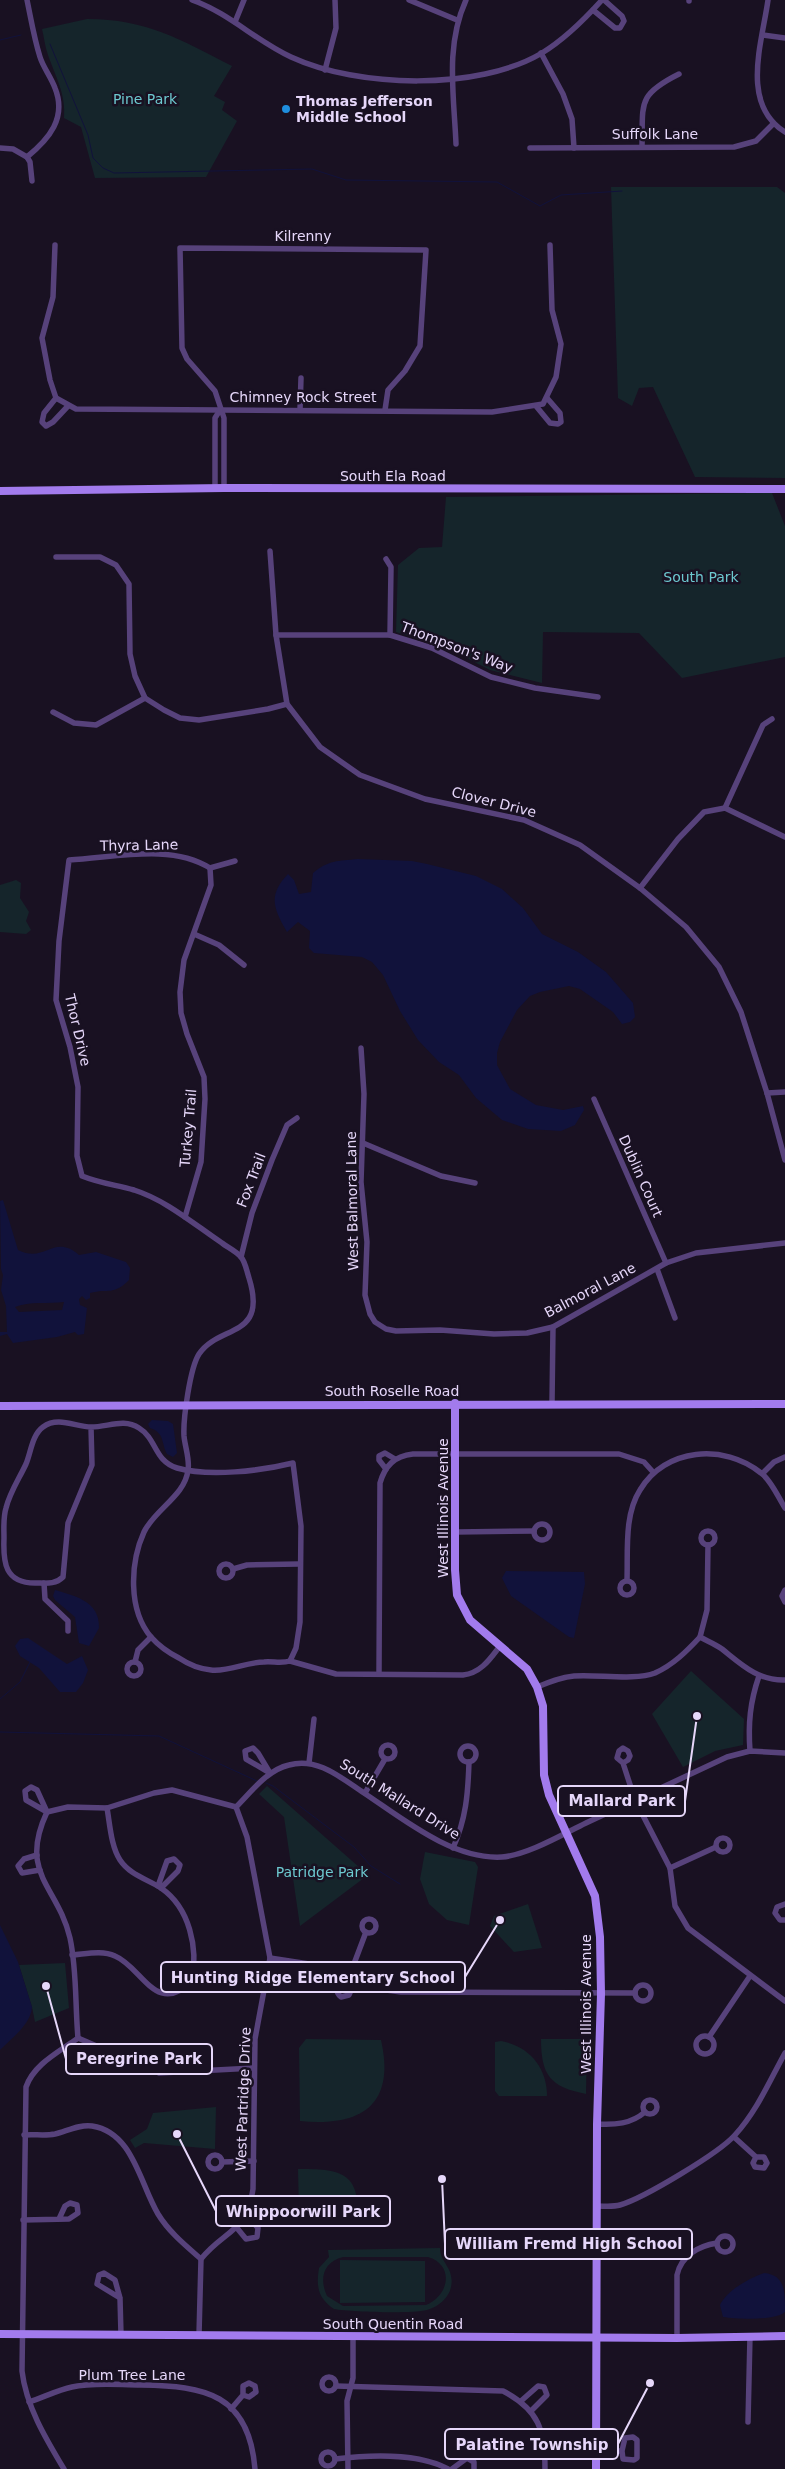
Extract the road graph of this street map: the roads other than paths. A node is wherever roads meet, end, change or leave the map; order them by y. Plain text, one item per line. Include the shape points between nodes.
1 (27, 0) edge
2 (192, 0) edge
3 (244, 0) edge
4 (335, 0) edge
5 (409, 0) edge
6 (466, 0) edge
7 (603, 0) edge
8 (768, 0) edge
9 (593, 10) junction
10 (457, 20) junction
11 (235, 22) junction
12 (763, 35) junction
13 (785, 38) edge
14 (541, 53) junction
15 (325, 70) junction
16 (679, 74) dead end
17 (453, 79) junction
18 (773, 124) junction
19 (785, 132) edge
20 (456, 144) dead end
21 (642, 146) junction
22 (0, 148) edge
23 (530, 148) dead end
24 (574, 148) junction
25 (27, 157) junction
26 (32, 180) dead end
27 (54, 245) dead end
28 (550, 245) dead end
29 (301, 378) dead end
30 (56, 398) junction
31 (547, 398) junction
32 (66, 405) junction
33 (536, 406) junction
34 (220, 410) junction
35 (300, 410) junction
36 (385, 410) junction
37 (224, 488) junction
38 (215, 489) junction
39 (785, 489) edge
40 (0, 491) edge
41 (270, 551) dead end
42 (56, 557) dead end
43 (386, 559) dead end
44 (276, 635) junction
45 (390, 635) junction
46 (598, 697) dead end
47 (146, 698) junction
48 (287, 704) junction
49 (53, 712) dead end
50 (772, 720) dead end
51 (725, 808) junction
52 (785, 837) edge
53 (69, 860) joint
54 (235, 861) dead end
55 (210, 868) junction
56 (640, 888) junction
57 (194, 934) junction
58 (244, 965) dead end
59 (361, 1048) dead end
60 (785, 1092) edge
61 (767, 1093) junction
62 (594, 1100) dead end
63 (297, 1118) dead end
64 (363, 1143) junction
65 (785, 1160) edge
66 (475, 1183) dead end
67 (185, 1218) junction
68 (785, 1243) edge
69 (241, 1257) junction
70 (666, 1263) junction
71 (657, 1269) junction
72 (675, 1318) dead end
73 (375, 1322) joint
74 (553, 1326) junction
75 (552, 1403) junction
76 (455, 1404) junction
77 (785, 1404) edge
78 (188, 1405) junction
79 (0, 1406) edge
80 (91, 1427) junction
81 (456, 1453) junction
82 (785, 1457) edge
83 (395, 1459) junction
84 (387, 1467) junction
85 (188, 1470) junction
86 (653, 1472) junction
87 (763, 1473) junction
88 (785, 1508) edge
89 (534, 1531) dead end
90 (456, 1532) junction
91 (708, 1545) dead end
92 (299, 1564) junction
93 (233, 1569) dead end
94 (627, 1580) dead end
95 (44, 1583) junction
96 (785, 1590) edge
97 (785, 1602) edge
98 (68, 1631) dead end
99 (151, 1637) junction
100 (700, 1638) junction
101 (500, 1646) junction
102 (290, 1661) junction
103 (135, 1662) dead end
104 (379, 1673) junction
105 (759, 1676) junction
106 (785, 1680) edge
107 (537, 1687) junction
108 (314, 1719) dead end
109 (750, 1751) junction
110 (785, 1753) edge
111 (385, 1759) dead end
112 (469, 1762) dead end
113 (623, 1762) dead end
114 (309, 1763) junction
115 (270, 1773) junction
116 (365, 1794) junction
117 (635, 1800) junction
118 (236, 1807) junction
119 (107, 1808) junction
120 (47, 1812) junction
121 (567, 1832) junction
122 (453, 1848) junction
123 (716, 1848) dead end
124 (37, 1855) junction
125 (670, 1868) junction
126 (40, 1870) junction
127 (160, 1887) junction
128 (785, 1904) edge
129 (785, 1920) edge
130 (366, 1932) dead end
131 (72, 1955) junction
132 (270, 1958) junction
133 (342, 1974) junction
134 (750, 1976) junction
135 (349, 1977) junction
136 (356, 1979) junction
137 (601, 1994) junction
138 (635, 1994) dead end
139 (784, 1998) edge
140 (709, 2037) dead end
141 (78, 2038) junction
142 (785, 2053) edge
143 (254, 2068) junction
144 (645, 2112) dead end
145 (597, 2124) junction
146 (24, 2134) junction
147 (734, 2137) junction
148 (756, 2157) dead end
149 (254, 2161) junction
150 (222, 2162) dead end
151 (597, 2206) junction
152 (246, 2215) junction
153 (58, 2219) dead end
154 (23, 2220) junction
155 (237, 2228) junction
156 (717, 2243) dead end
157 (200, 2259) junction
158 (120, 2298) junction
159 (0, 2334) edge
160 (21, 2335) junction
161 (121, 2335) junction
162 (199, 2335) junction
163 (353, 2336) junction
164 (750, 2336) junction
165 (785, 2336) edge
166 (597, 2338) junction
167 (677, 2338) junction
168 (336, 2386) dead end
169 (349, 2388) junction
170 (243, 2395) dead end
171 (521, 2401) junction
172 (29, 2402) junction
173 (231, 2409) junction
174 (531, 2412) junction
175 (748, 2422) dead end
176 (596, 2451) junction
177 (622, 2451) dead end
178 (348, 2458) junction
179 (335, 2459) dead end
180 (64, 2469) edge
181 (255, 2469) edge
182 (348, 2469) edge
183 (448, 2469) edge
184 (452, 2469) edge
185 (474, 2469) edge
186 (545, 2469) edge
187 (596, 2469) edge

1 - 25 street via 40,58 56,89 59,105 52,131 45,142
2 - 11 street
3 - 11 street
4 - 15 street via 336,28
5 - 10 street
6 - 10 street
7 - 9 street
7 - 9 street via 622,16 624,21 620,28
8 - 12 street
9 - 14 street via 569,34
10 - 17 street via 452,49
11 - 15 street via 289,56
12 - 13 street
12 - 18 street via 756,69 759,97
14 - 17 street via 509,68
14 - 24 street via 572,119
15 - 17 street via 374,80
16 - 21 street via 654,88 643,104
17 - 20 street
18 - 19 street
18 - 21 street, Suffolk Lane via 756,140 734,147
21 - 24 street, Suffolk Lane
22 - 25 street via 13,149
23 - 24 street, Suffolk Lane
25 - 26 street
27 - 30 street via 53,297 42,338
28 - 31 street via 552,310 561,344 556,377
29 - 35 street
30 - 32 street
30 - 32 street via 42,417 46,426 54,422
31 - 33 street, Chimney Rock Street
31 - 33 street via 560,413 558,424 550,422
32 - 34 street, Chimney Rock Street via 76,409
33 - 36 street, Chimney Rock Street via 492,412
34 - 35 street, Chimney Rock Street
34 - 36 street, Kilrenny via 215,391 187,359 182,348 180,248 426,250 420,346 406,371 388,390
34 - 37 street via 224,418
34 - 38 street via 215,418
35 - 36 street, Chimney Rock Street
37 - 38 main road, South Ela Road
37 - 39 main road, South Ela Road
38 - 40 main road, South Ela Road
41 - 44 street, Clover Drive
42 - 47 street via 100,557 116,565 129,584 130,654 135,676
43 - 45 street via 391,567
44 - 45 street, Thompson's Way
44 - 48 street, Clover Drive
45 - 46 street, Thompson's Way via 432,648 491,677 536,688
47 - 48 street via 180,718 199,720 268,710
47 - 49 street via 96,725 74,723
48 - 56 street, Clover Drive via 320,746 360,775 425,799 524,820 580,845
50 - 51 street via 763,725
51 - 52 street
51 - 56 street via 704,812
53 - 55 street, Thyra Lane via 177,855 197,860
53 - 67 street, Thor Drive via 56,1000 78,1088 77,1156 82,1176 135,1190
54 - 55 street
55 - 57 street, Turkey Trail via 211,885
56 - 61 street, Clover Drive via 686,927 719,967 741,1012
57 - 58 street via 219,945
57 - 67 street, Turkey Trail via 184,960 181,1010 204,1077 205,1099 201,1162
59 - 64 street, West Balmoral Lane
60 - 61 street
61 - 65 street, Clover Drive
62 - 70 street, Dublin Court
63 - 69 street, Fox Trail via 287,1125 272,1160 252,1213
64 - 66 street via 441,1176
64 - 73 street, West Balmoral Lane via 362,1182 367,1242 365,1295
67 - 69 street
68 - 70 street, Balmoral Lane via 696,1253
69 - 78 street via 253,1298 250,1316 240,1328 212,1342 200,1353 190,1376
70 - 71 street, Balmoral Lane
71 - 72 street
71 - 74 street, Balmoral Lane
73 - 74 street, Balmoral Lane via 396,1332 527,1333
74 - 75 street
75 - 76 main road, South Roselle Road
75 - 77 main road, South Roselle Road
76 - 78 main road, South Roselle Road
76 - 81 main road, West Illinois Avenue
78 - 79 main road, South Roselle Road
78 - 85 street via 184,1433
80 - 85 street via 116,1423 137,1427 150,1437 161,1460
80 - 95 street via 92,1465 68,1522 65,1573 60,1580
80 - 95 street via 56,1422 44,1426 35,1438 6,1507 4,1555 7,1570 22,1581
81 - 83 street via 413,1454
81 - 86 street via 625,1454 644,1462
81 - 90 main road, West Illinois Avenue
82 - 87 street
83 - 84 street
83 - 84 street via 385,1452 379,1456
84 - 104 street via 380,1483
85 - 92 street via 240,1472 293,1463 301,1526
85 - 99 street via 182,1486 145,1530 138,1550 134,1595
86 - 87 street via 679,1458 707,1452 739,1459
86 - 94 street via 639,1491 630,1516
87 - 88 street
89 - 90 street
90 - 101 main road, West Illinois Avenue via 455,1585 461,1604 470,1620
91 - 100 street via 707,1610
92 - 93 street via 247,1565
92 - 102 street via 300,1622 296,1648
95 - 98 street via 45,1599 68,1621
96 - 97 street via 782,1596
99 - 102 street via 189,1664 211,1670
99 - 103 street via 138,1650
100 - 105 street via 720,1647
100 - 107 street via 680,1658 654,1673 574,1676 555,1679
101 - 104 street via 484,1667 469,1674
101 - 107 main road, West Illinois Avenue via 527,1669
102 - 104 street via 336,1674
105 - 106 street
105 - 109 street via 748,1725
107 - 121 main road, West Illinois Avenue via 543,1706 544,1775 548,1795
108 - 114 street
109 - 110 street, South Mallard Drive
109 - 117 street, South Mallard Drive via 727,1757
111 - 116 street
112 - 122 street via 467,1809
113 - 117 street
114 - 115 street, South Mallard Drive via 287,1765
114 - 116 street, South Mallard Drive via 331,1771
115 - 115 street via 258,1752 253,1748 244,1751 246,1759
115 - 118 street, South Mallard Drive
116 - 122 street, South Mallard Drive
117 - 121 street, South Mallard Drive
117 - 125 street
118 - 119 street via 172,1790
118 - 132 street, West Partridge Drive via 247,1837
119 - 120 street via 68,1807
119 - 127 street via 119,1859 132,1872
120 - 120 street via 37,1790 31,1787 25,1790 26,1800
120 - 124 street via 38,1832
121 - 122 street, South Mallard Drive via 503,1857 476,1855
121 - 137 main road, West Illinois Avenue via 595,1896
123 - 125 street
124 - 126 street
124 - 126 street via 24,1859 18,1866 22,1873
125 - 134 street via 675,1906 688,1928
126 - 131 street via 69,1936
127 - 127 street via 178,1871 180,1865 174,1859 167,1861
127 - 131 street via 180,1907 189,1928 194,1973 192,1982 186,1987 164,1993 144,1982 125,1962 113,1955
128 - 129 street via 777,1907 774,1914
130 - 135 street
131 - 141 street
132 - 133 street via 309,1964
132 - 143 street, West Partridge Drive via 255,2039
133 - 135 street
133 - 136 street via 336,1988 341,1998 349,1995
134 - 139 street
134 - 140 street
135 - 136 street
136 - 137 street via 400,1992
137 - 138 street
137 - 145 main road, West Illinois Avenue
141 - 143 street via 152,2072 168,2074
141 - 146 street via 43,2063 29,2079 24,2097
142 - 147 street via 750,2117
143 - 149 street, West Partridge Drive
144 - 145 street via 637,2119 618,2125
145 - 151 main road, West Illinois Avenue
146 - 154 street
146 - 157 street via 53,2134 85,2125 102,2128 116,2136 129,2153 166,2226
147 - 148 street
147 - 151 street via 637,2198 618,2206
149 - 150 street
149 - 152 street, West Partridge Drive via 252,2197
151 - 166 main road, West Illinois Avenue
152 - 155 street, West Partridge Drive
152 - 155 street via 258,2228 257,2237 246,2239
153 - 154 street
154 - 160 street
155 - 157 street, West Partridge Drive
156 - 167 street via 684,2257 679,2265
157 - 162 street
158 - 158 street via 115,2280 104,2273 99,2275 97,2284
158 - 161 street
159 - 160 main road, South Quentin Road
160 - 161 main road, South Quentin Road
160 - 172 street via 24,2386
161 - 162 main road, South Quentin Road
162 - 163 main road, South Quentin Road
163 - 166 main road, South Quentin Road
163 - 169 street via 353,2378
164 - 165 main road, South Quentin Road
164 - 167 main road, South Quentin Road
164 - 175 street
166 - 167 main road, South Quentin Road
166 - 176 main road, West Illinois Avenue
168 - 169 street
169 - 171 street via 503,2391
169 - 178 street
170 - 173 street
171 - 174 street
171 - 174 street via 538,2386 546,2389 544,2399
172 - 173 street, Plum Tree Lane via 82,2385 176,2385 217,2396
172 - 180 street
173 - 181 street, Plum Tree Lane via 248,2432
174 - 186 street via 544,2440
176 - 177 street
176 - 187 main road, West Illinois Avenue
178 - 179 street
178 - 182 street
178 - 183 street via 430,2460
184 - 185 street via 466,2458 474,2462

